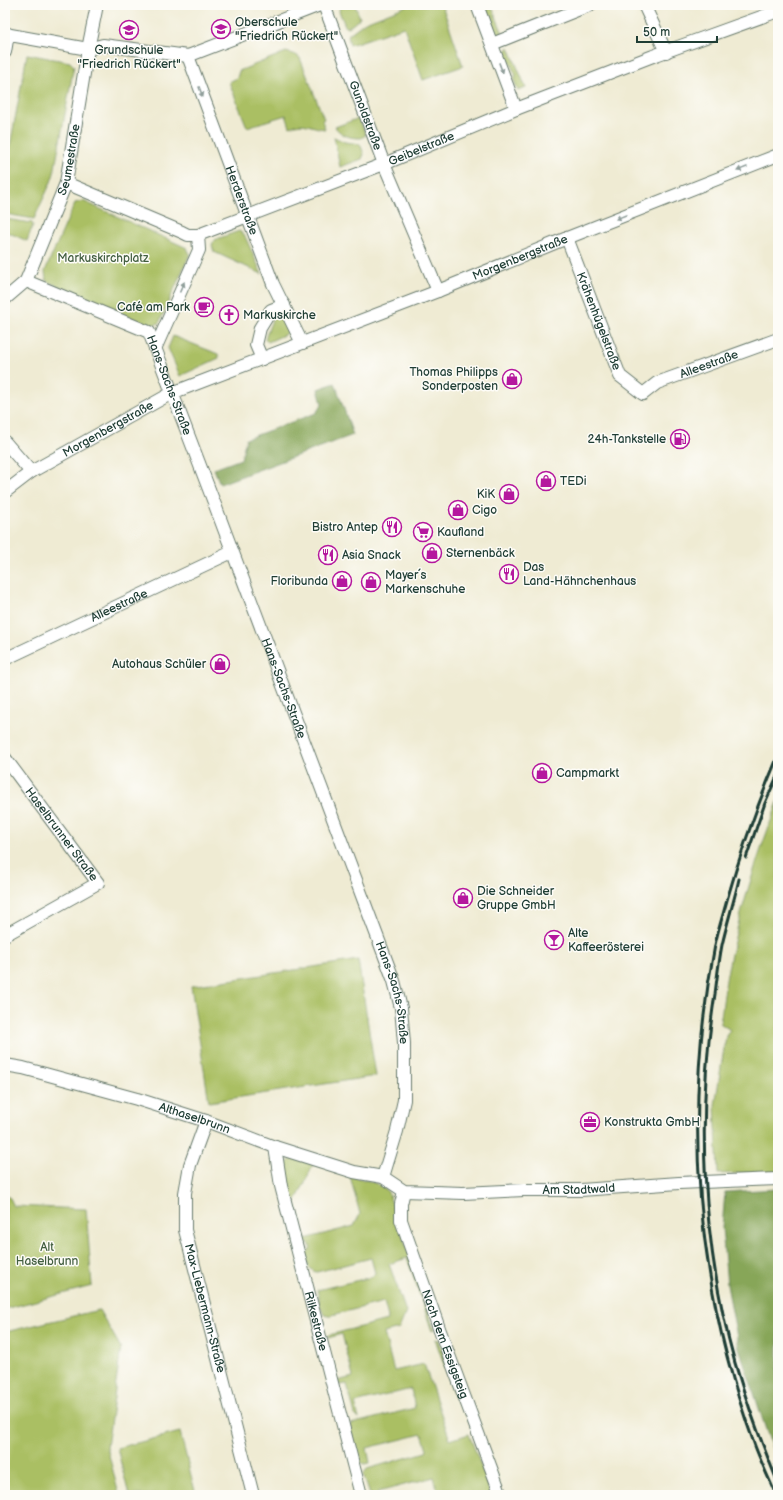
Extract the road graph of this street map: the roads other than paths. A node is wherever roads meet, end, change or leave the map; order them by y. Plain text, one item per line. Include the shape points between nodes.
1 (97, 5) edge
2 (320, 5) edge
3 (324, 5) edge
4 (477, 5) edge
5 (590, 5) edge
6 (644, 5) edge
7 (778, 11) edge
8 (7, 34) edge
9 (492, 44) junction
10 (88, 49) junction
11 (5, 52) edge
12 (666, 52) junction
13 (188, 56) junction
14 (516, 109) junction
15 (778, 155) edge
16 (384, 164) junction
17 (66, 183) junction
18 (248, 217) junction
19 (198, 235) junction
20 (567, 238) junction
21 (26, 281) junction
22 (438, 291) junction
23 (5, 299) edge
24 (284, 305) junction
25 (778, 339) edge
26 (302, 343) junction
27 (155, 349) junction
28 (262, 359) junction
29 (172, 393) junction
30 (643, 394) joint
31 (5, 442) edge
32 (31, 472) junction
33 (5, 492) edge
34 (232, 552) junction
35 (5, 659) edge
36 (5, 758) edge
37 (5, 935) edge
38 (5, 1065) edge
39 (206, 1120) junction
40 (275, 1147) junction
41 (383, 1177) junction
42 (778, 1179) edge
43 (404, 1191) junction
44 (253, 1495) edge
45 (361, 1495) edge
46 (501, 1495) edge

1 - 10 street, Seumestraße
2 - 13 street
3 - 16 street, Gunoldstraße
4 - 9 street
5 - 9 street
6 - 12 street
7 - 12 street, Geibelstraße
8 - 10 street
8 - 11 street
9 -> 14 street
10 - 13 street via 103,45
10 - 17 street, Seumestraße
12 - 14 street, Geibelstraße
13 -> 18 street, Herderstraße
14 - 16 street, Geibelstraße
15 -> 20 street, Morgenbergstraße
16 - 18 street, Geibelstraße
16 - 22 street, Gunoldstraße
17 - 19 street via 188,235
17 - 21 street, Seumestraße
18 - 19 street, Geibelstraße
18 - 24 street, Herderstraße via 273,284
27 -> 19 street via 199,250
20 - 22 street, Morgenbergstraße
20 - 30 street, Krähenhügelstraße via 620,376
21 - 23 street, Seumestraße
21 - 27 street, Hans-Sachs-Straße via 149,332
22 - 26 street, Morgenbergstraße
24 - 26 street, Herderstraße
24 - 28 street via 271,310 260,328 256,345
25 - 30 street, Alleestraße via 657,383
26 - 28 street, Morgenbergstraße
27 - 29 street, Hans-Sachs-Straße
28 - 29 street, Morgenbergstraße
29 - 32 street, Morgenbergstraße
29 - 34 street, Hans-Sachs-Straße
31 - 32 street
32 - 33 street, Morgenbergstraße
34 - 35 street, Alleestraße
34 - 41 street, Hans-Sachs-Straße via 382,948 401,1008 404,1100
36 - 37 street, Haselbrunner Straße via 98,883
38 - 39 street, Althaselbrunn
39 - 40 street, Althaselbrunn
39 - 44 street, Max-Liebermann-Straße via 190,1166 185,1193 185,1230
40 - 41 street, Althaselbrunn via 354,1172
40 - 45 street, Rilkestraße via 282,1186
41 - 43 street
42 - 43 street, Am Stadtwald via 463,1194
43 - 46 street, Nach dem Essigsteig via 401,1204 403,1227

